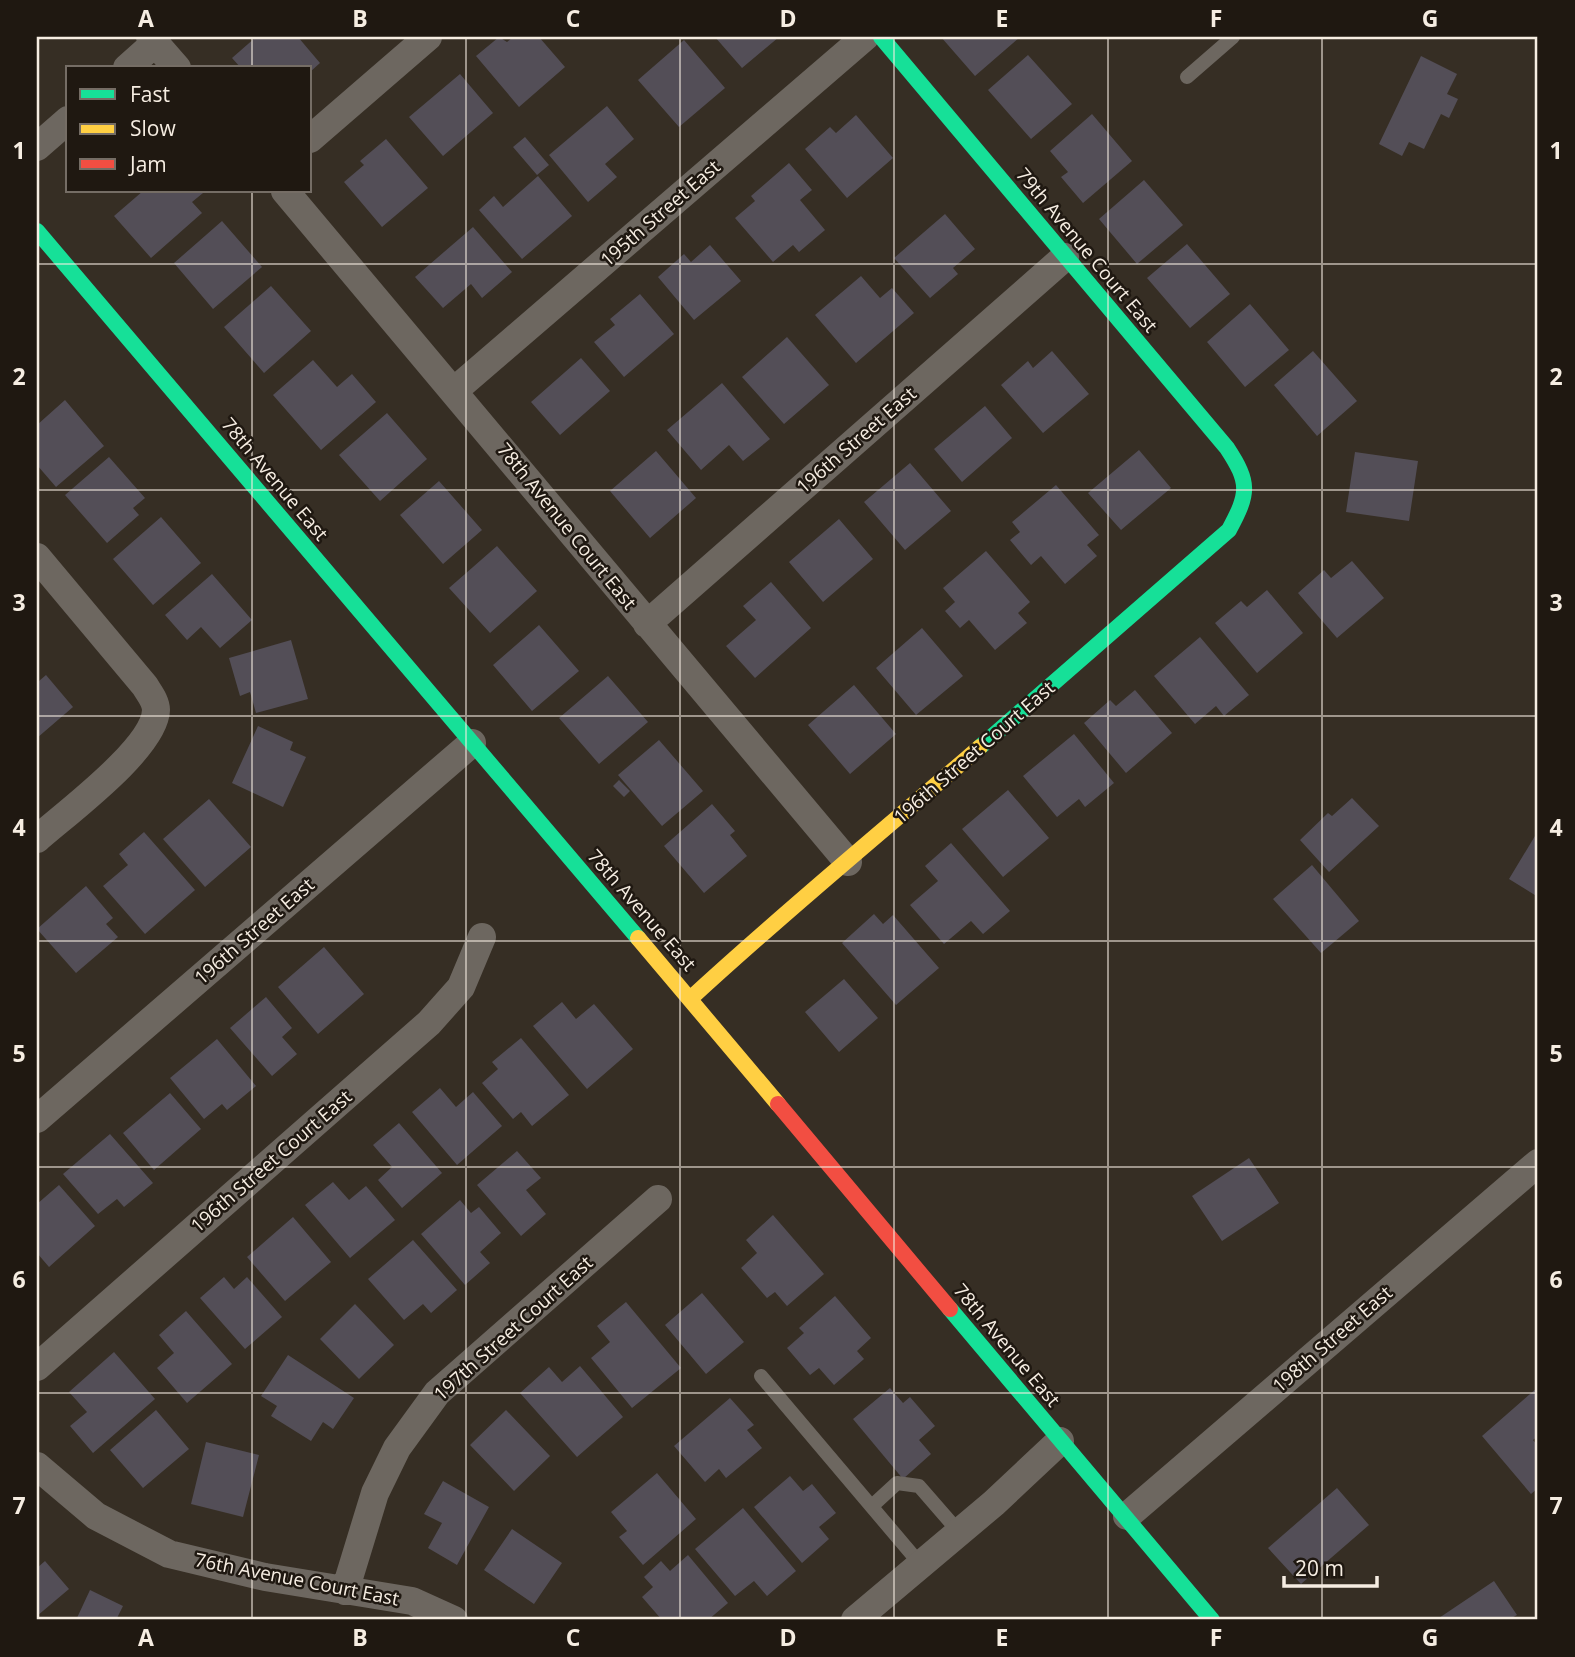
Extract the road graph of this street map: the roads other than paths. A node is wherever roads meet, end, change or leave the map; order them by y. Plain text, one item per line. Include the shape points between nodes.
1 (428, 37) edge
2 (865, 37) edge
3 (881, 37) edge
4 (1233, 37) edge
5 (152, 40) edge
6 (129, 66) edge
7 (175, 66) edge
8 (1187, 77) dead end
9 (66, 122) edge
10 (312, 137) edge
11 (37, 147) edge
12 (286, 192) edge
13 (37, 231) edge
14 (1065, 257) junction
15 (455, 390) junction
16 (1247, 497) joint
17 (37, 557) edge
18 (647, 624) junction
19 (472, 743) junction
20 (37, 839) edge
21 (848, 862) junction
22 (482, 937) dead end
23 (690, 999) junction
24 (37, 1119) edge
25 (1538, 1163) edge
26 (658, 1199) dead end
27 (37, 1367) edge
28 (761, 1376) dead end
29 (1060, 1441) junction
30 (37, 1466) edge
31 (872, 1506) junction
32 (1126, 1516) junction
33 (959, 1532) junction
34 (921, 1565) junction
35 (345, 1591) junction
36 (454, 1620) edge
37 (855, 1620) edge
38 (1212, 1620) edge

1 - 10 street
2 - 15 street, 195th Street East
3 - 14 street, 79th Avenue Court East
4 - 8 lane
5 - 6 street
5 - 7 street
9 - 11 street
12 - 15 street, 78th Avenue Court East
13 - 19 street, 78th Avenue East
14 - 16 street, 79th Avenue Court East via 1227,449 1245,475
14 - 18 street, 196th Street East
15 - 18 street, 78th Avenue Court East
16 - 21 street, 196th Street Court East via 1229,530
17 - 20 street via 145,686 153,700 154,716 134,754
18 - 21 street, 78th Avenue Court East
19 - 23 street, 78th Avenue East
19 - 24 street, 196th Street East
21 - 23 street, 196th Street Court East via 799,898
22 - 27 street, 196th Street Court East via 461,987 429,1023
23 - 29 street, 78th Avenue East
25 - 32 street, 198th Street East
26 - 35 street, 197th Street Court East via 437,1393 397,1448 375,1493
28 - 31 lane
29 - 32 street, 78th Avenue East
29 - 33 street
30 - 35 street, 76th Avenue Court East via 96,1516 169,1554
31 - 33 lane via 897,1483 919,1486
31 - 34 lane
32 - 38 street, 78th Avenue East
33 - 34 street
34 - 37 street
35 - 36 street, 76th Avenue Court East via 412,1601

